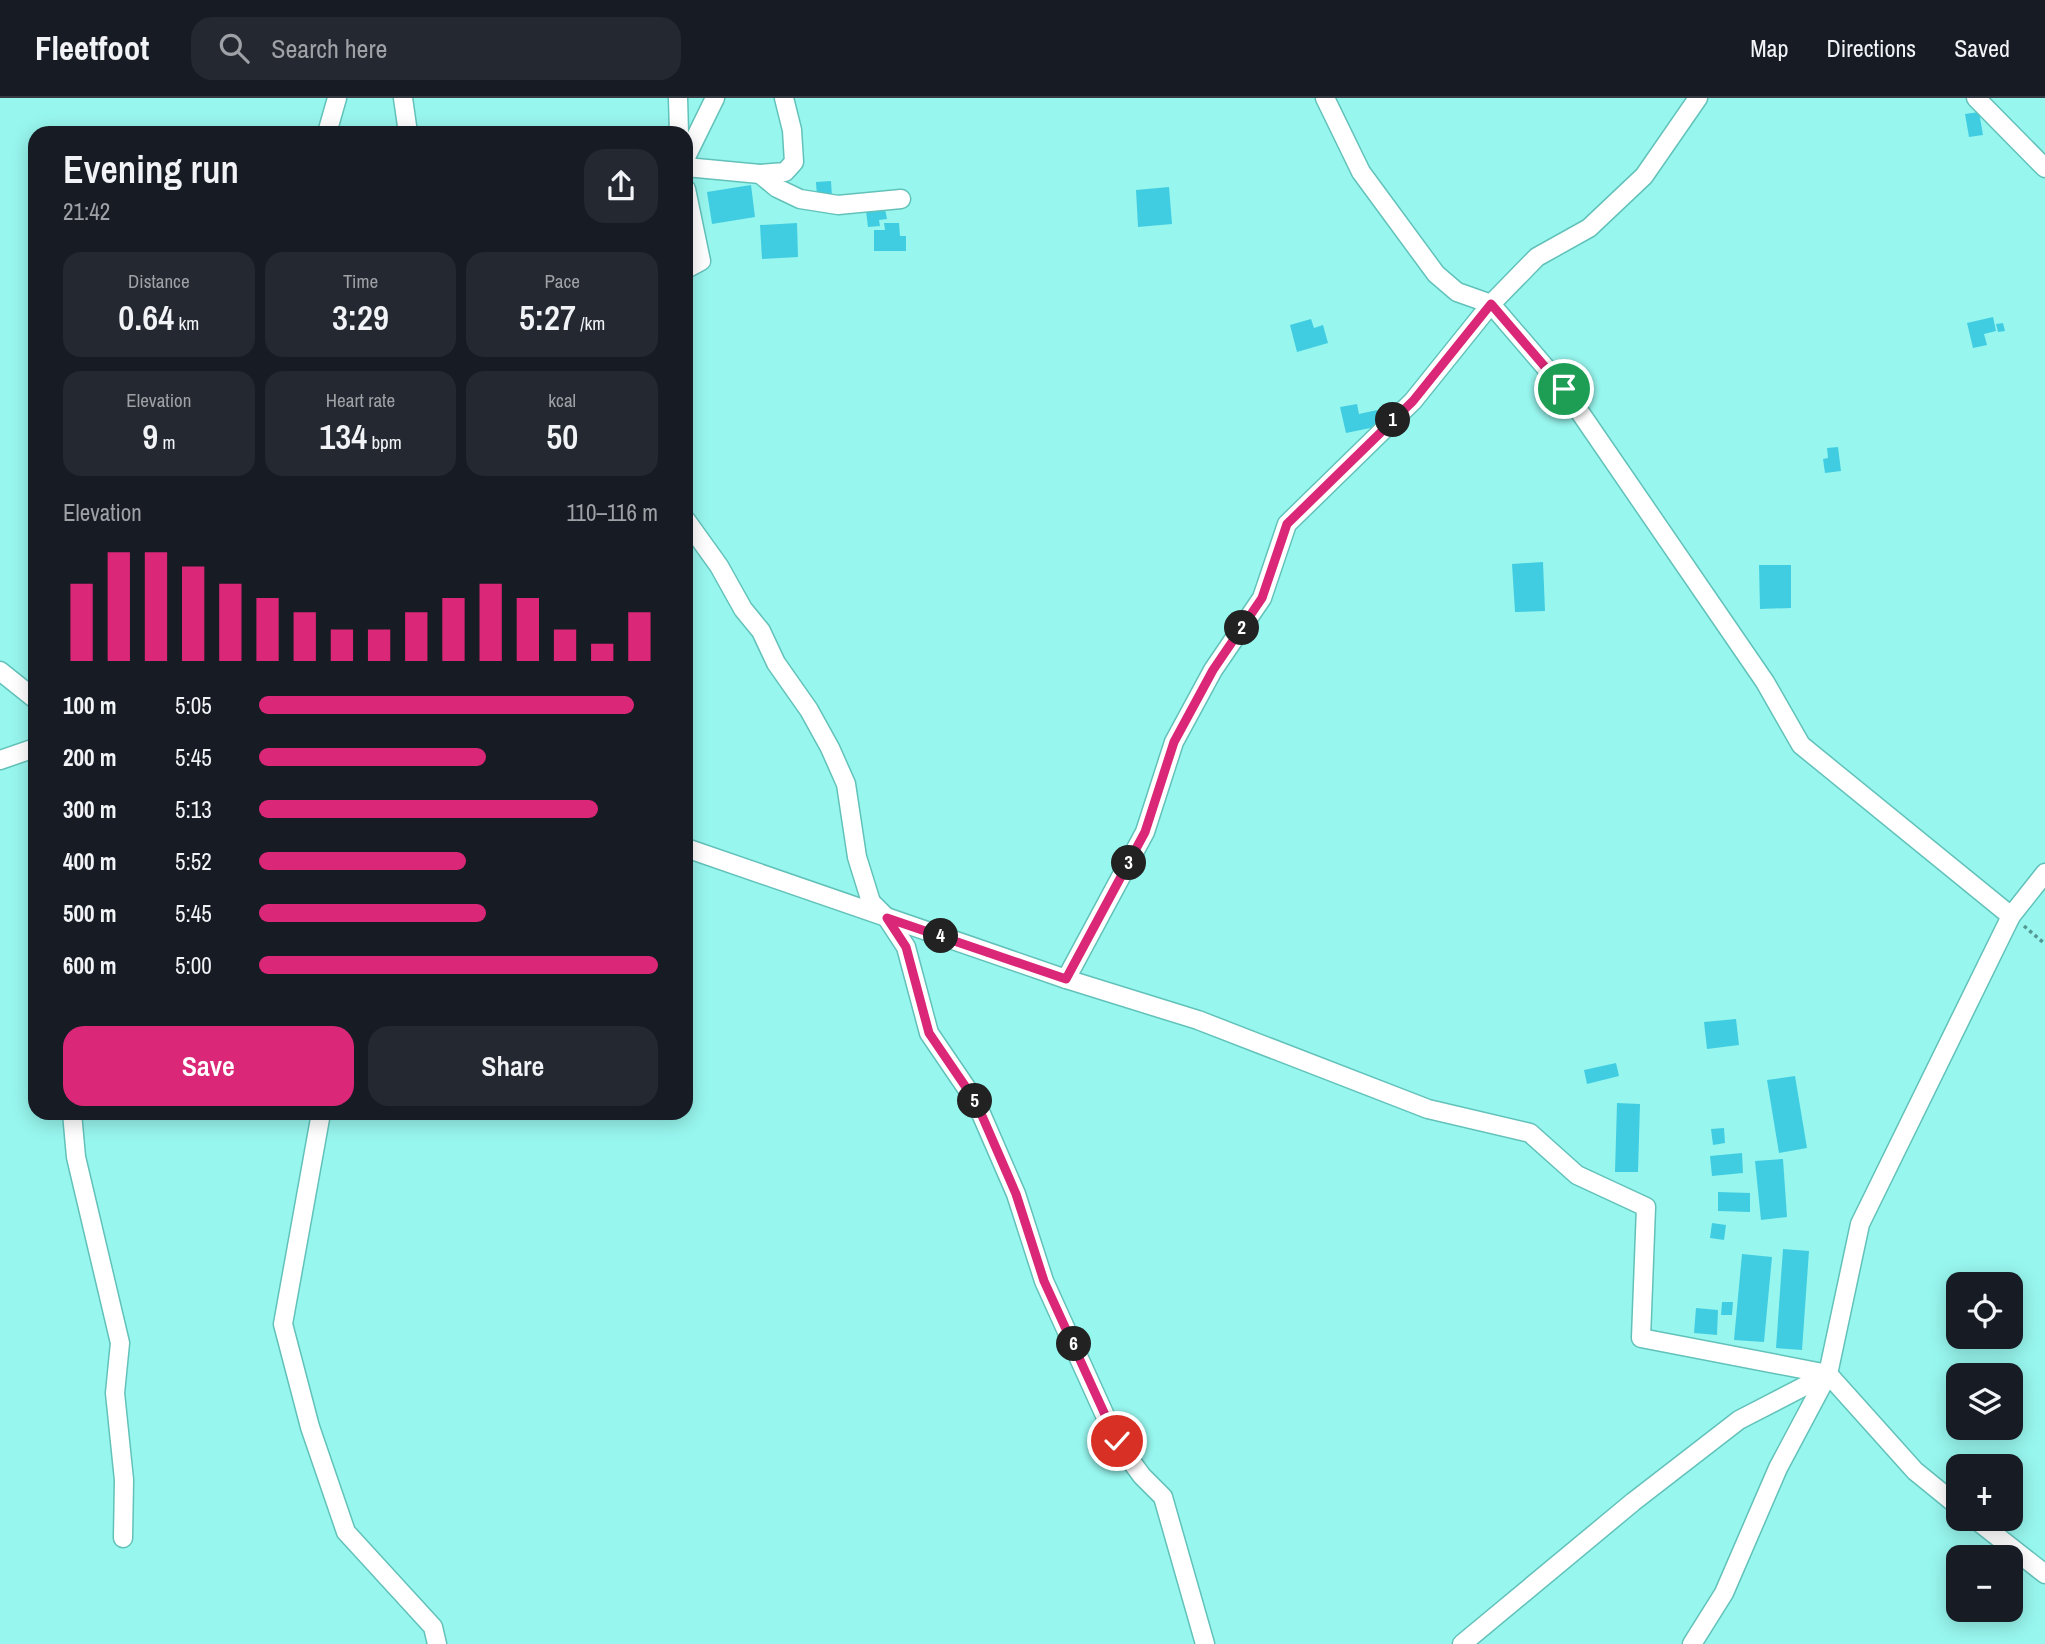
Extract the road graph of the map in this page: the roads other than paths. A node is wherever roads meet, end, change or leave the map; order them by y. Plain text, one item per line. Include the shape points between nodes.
1 (337, 98) edge
2 (403, 98) edge
3 (678, 98) edge
4 (715, 98) edge
5 (784, 98) edge
6 (1325, 98) edge
7 (1698, 98) edge
8 (1976, 98) edge
9 (329, 126) edge
10 (407, 126) edge
11 (678, 126) edge
12 (693, 143) edge
13 (693, 168) edge
14 (2045, 168) edge
15 (760, 174) junction
16 (901, 199) dead end
17 (693, 222) edge
18 (693, 265) edge
19 (1491, 304) junction
20 (693, 530) edge
21 (0, 671) edge
22 (28, 693) edge
23 (28, 750) edge
24 (0, 760) edge
25 (693, 850) edge
26 (2045, 873) edge
27 (2011, 916) junction
28 (887, 918) junction
29 (1066, 979) junction
30 (73, 1120) edge
31 (320, 1120) edge
32 (1828, 1374) junction
33 (1946, 1496) edge
34 (1990, 1531) edge
35 (123, 1538) dead end
36 (2045, 1574) edge
37 (437, 1644) edge
38 (1205, 1644) edge
39 (1462, 1644) edge
40 (1692, 1644) edge

1 - 9 street
2 - 10 street
3 - 11 street
4 - 12 street
5 - 15 street via 794,162 785,172
6 - 19 street via 1361,172 1436,274 1457,292
7 - 19 street via 1644,176 1589,228 1537,257
8 - 14 street
13 - 15 street
15 - 16 street via 800,199 838,205
17 - 18 street via 701,261
19 - 27 street via 1564,389 1624,474 1765,682 1801,745
19 - 29 street via 1413,401 1287,524 1262,598 1213,670 1174,742 1145,832
20 - 28 street via 761,631 830,748 846,784 857,857 871,902
21 - 22 street
23 - 24 street
25 - 28 street
26 - 27 street
27 - 32 street via 1860,1224
28 - 29 street
28 - 38 street via 906,947 929,1033 976,1102 1016,1194 1044,1281 1117,1441 1163,1497
29 - 32 street via 1198,1020 1428,1109 1530,1133 1577,1175 1646,1207 1641,1338
30 - 35 street via 76,1157 120,1343 115,1393 124,1480
31 - 37 street via 283,1324 310,1427 346,1532 433,1627
32 - 33 street via 1915,1471
32 - 39 street via 1739,1420
32 - 40 street via 1778,1468 1724,1593
34 - 36 street

